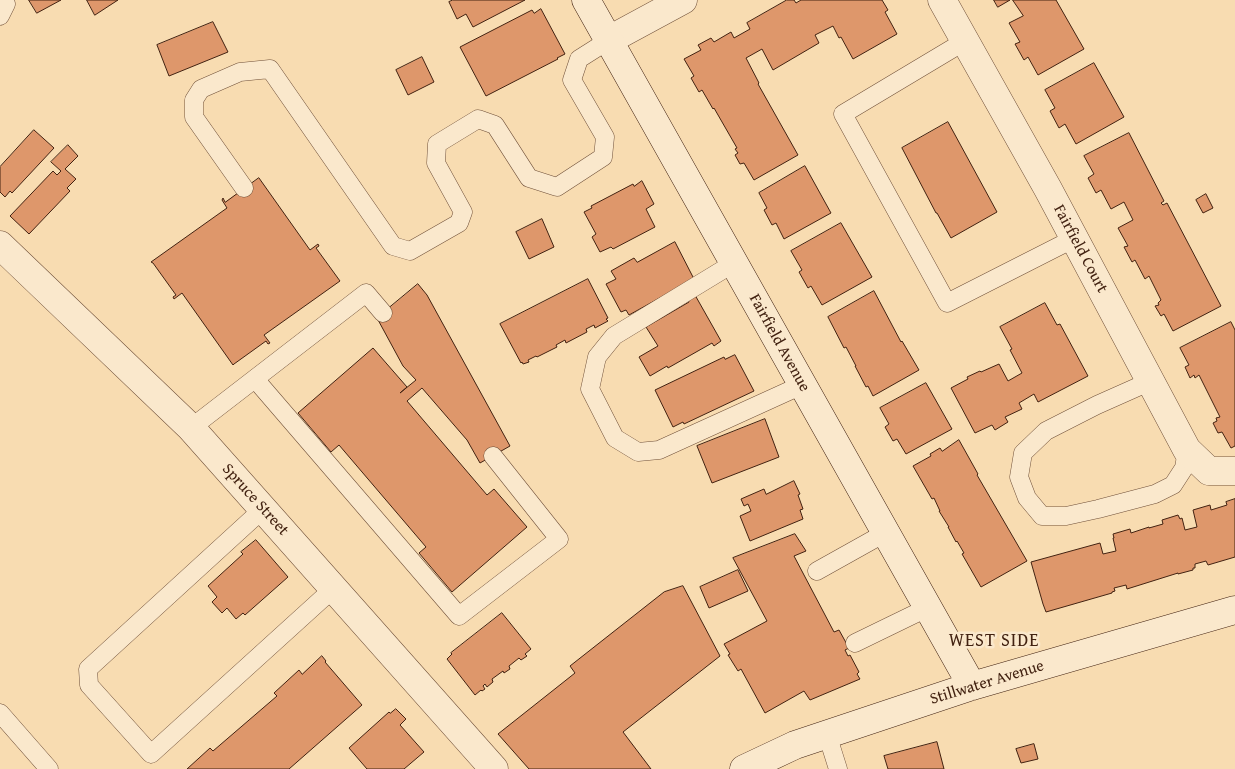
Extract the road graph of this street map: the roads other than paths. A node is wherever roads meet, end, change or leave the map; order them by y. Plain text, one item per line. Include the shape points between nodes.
1 (4, 0) edge
2 (586, 0) edge
3 (683, 0) edge
4 (942, 0) edge
5 (0, 16) edge
6 (609, 40) junction
7 (965, 41) junction
8 (244, 188) dead end
9 (1075, 238) junction
10 (0, 245) edge
11 (734, 263) junction
12 (383, 313) dead end
13 (255, 379) junction
14 (1151, 381) junction
15 (802, 385) junction
16 (191, 428) junction
17 (1187, 450) junction
18 (493, 456) dead end
19 (1235, 471) edge
20 (263, 509) junction
21 (885, 533) junction
22 (817, 571) dead end
23 (334, 588) junction
24 (927, 608) junction
25 (1235, 610) edge
26 (855, 643) dead end
27 (972, 686) junction
28 (0, 713) edge
29 (828, 734) junction
30 (49, 769) edge
31 (494, 769) edge
32 (744, 769) edge
33 (838, 769) edge

1 - 5 lane via 6,4
2 - 6 street, Fairfield Avenue
3 - 6 street
4 - 7 street, Fairfield Court
6 - 8 lane via 579,59 572,80 605,137 603,157 557,187 529,178 495,125 478,119 437,144 436,163 463,212 458,223 410,251 393,246 270,69 240,72 201,90 194,100 194,117
6 - 11 street, Fairfield Avenue
7 - 9 street, Fairfield Court
7 - 9 lane via 843,114 947,303
9 - 14 street, Fairfield Court
10 - 16 street, Spruce Street
11 - 15 street, Fairfield Avenue
11 - 15 lane via 614,336 597,357 590,389 615,438 638,452 659,450
12 - 13 lane via 366,293
13 - 16 lane
13 - 18 lane via 459,616 559,539
14 - 17 street, Fairfield Court
14 - 17 lane via 1046,431 1023,453 1019,477 1027,498 1042,516 1066,516 1155,494 1173,485 1184,468
15 - 21 street, Fairfield Avenue
16 - 20 street, Spruce Street
17 - 19 street, Fairfield Court via 1209,471
20 - 23 street, Spruce Street
20 - 23 lane via 88,669 89,685 151,754
21 - 22 lane
21 - 24 street, Fairfield Avenue
23 - 31 street, Spruce Street
24 - 26 lane
24 - 27 street, Fairfield Avenue
25 - 27 street, Stillwater Avenue
27 - 29 street, Stillwater Avenue
28 - 30 lane
29 - 32 street, Stillwater Avenue via 795,745
29 - 33 lane

